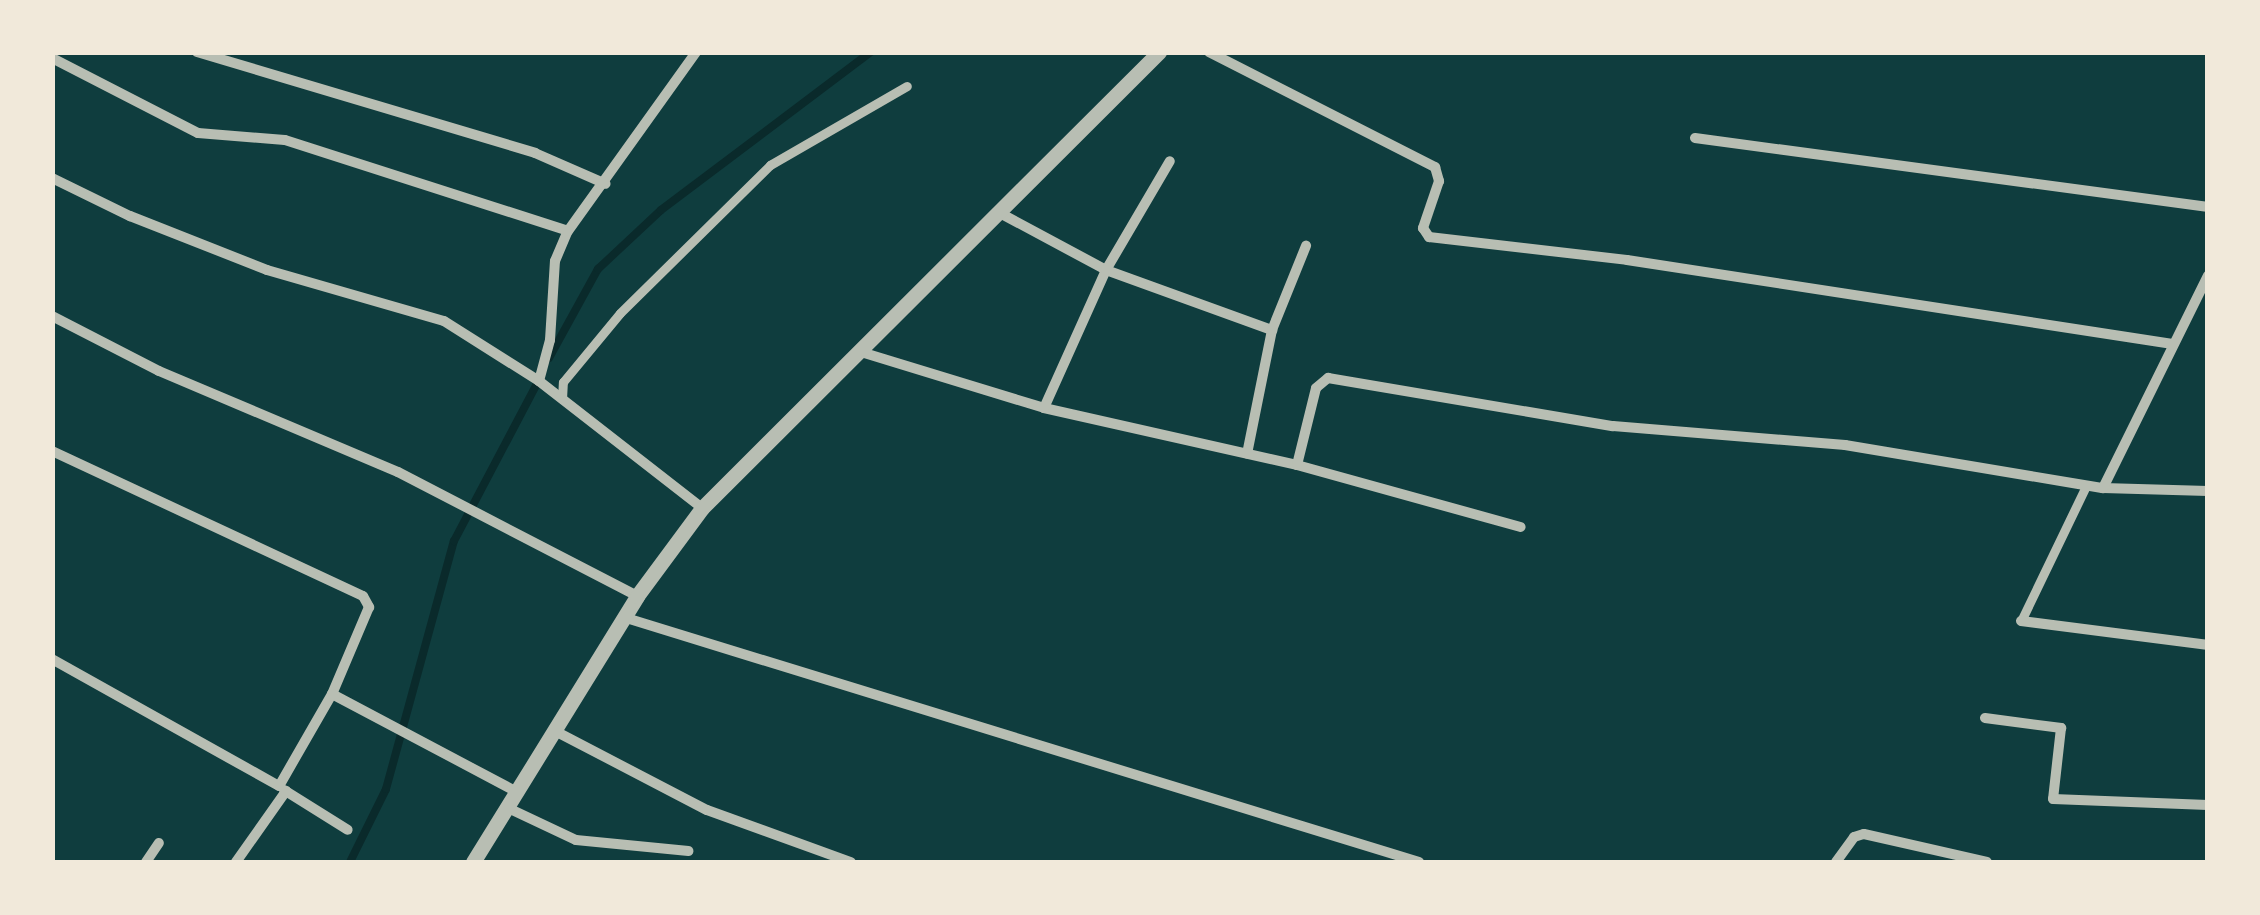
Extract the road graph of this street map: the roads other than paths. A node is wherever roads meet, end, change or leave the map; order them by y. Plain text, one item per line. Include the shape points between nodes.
1 (197, 52) edge
2 (696, 52) edge
3 (1159, 52) edge
4 (1209, 52) edge
5 (52, 58) edge
6 (907, 86) dead end
7 (1695, 138) dead end
8 (1170, 161) dead end
9 (52, 178) edge
10 (606, 184) junction
11 (2208, 207) edge
12 (998, 212) junction
13 (568, 231) junction
14 (1306, 246) dead end
15 (1106, 270) junction
16 (2208, 276) edge
17 (52, 316) edge
18 (1272, 330) junction
19 (2173, 344) junction
20 (861, 352) junction
21 (539, 381) junction
22 (562, 399) junction
23 (1044, 408) junction
24 (52, 451) edge
25 (1246, 454) junction
26 (1297, 465) junction
27 (2086, 486) junction
28 (2103, 488) junction
29 (2208, 491) edge
30 (702, 508) junction
31 (1520, 526) dead end
32 (637, 596) junction
33 (623, 617) junction
34 (2021, 621) joint
35 (2208, 645) edge
36 (52, 659) edge
37 (332, 694) junction
38 (1985, 718) dead end
39 (555, 731) junction
40 (282, 789) junction
41 (517, 792) junction
42 (2208, 805) edge
43 (508, 808) junction
44 (348, 830) dead end
45 (159, 843) dead end
46 (688, 851) dead end
47 (146, 862) edge
48 (236, 862) edge
49 (473, 862) edge
50 (851, 862) edge
51 (1419, 862) edge
52 (1836, 862) edge
53 (1987, 862) edge

1 - 10 street via 536,152
2 - 10 street
3 - 12 street
4 - 19 street via 1435,167 1440,181 1423,228 1429,236
5 - 13 street via 198,132 285,140
6 - 22 street via 770,165 620,312 562,382
7 - 11 street
8 - 15 street
9 - 21 street via 267,270 444,321
10 - 13 street
12 - 15 street
12 - 20 street
13 - 21 street via 555,261 550,340
14 - 18 street
15 - 18 street
15 - 23 street
16 - 19 street
17 - 32 street via 158,371 454,501
18 - 25 street
19 - 28 street
20 - 23 street
20 - 30 street
21 - 22 street
22 - 30 street
23 - 25 street
24 - 37 street via 364,596 369,607
25 - 26 street
26 - 27 street via 1316,388 1328,378 1613,426 1845,445
26 - 31 street
27 - 28 street
27 - 34 street
28 - 29 street
30 - 32 street
32 - 33 street
33 - 39 street
33 - 51 street
34 - 35 street
36 - 40 street
37 - 40 street
37 - 41 street
38 - 42 street via 2061,728 2053,799
39 - 41 street
39 - 50 street via 707,810
40 - 44 street
40 - 48 street
41 - 43 street
43 - 46 street via 576,840
43 - 49 street
45 - 47 street
52 - 53 street via 1864,834

